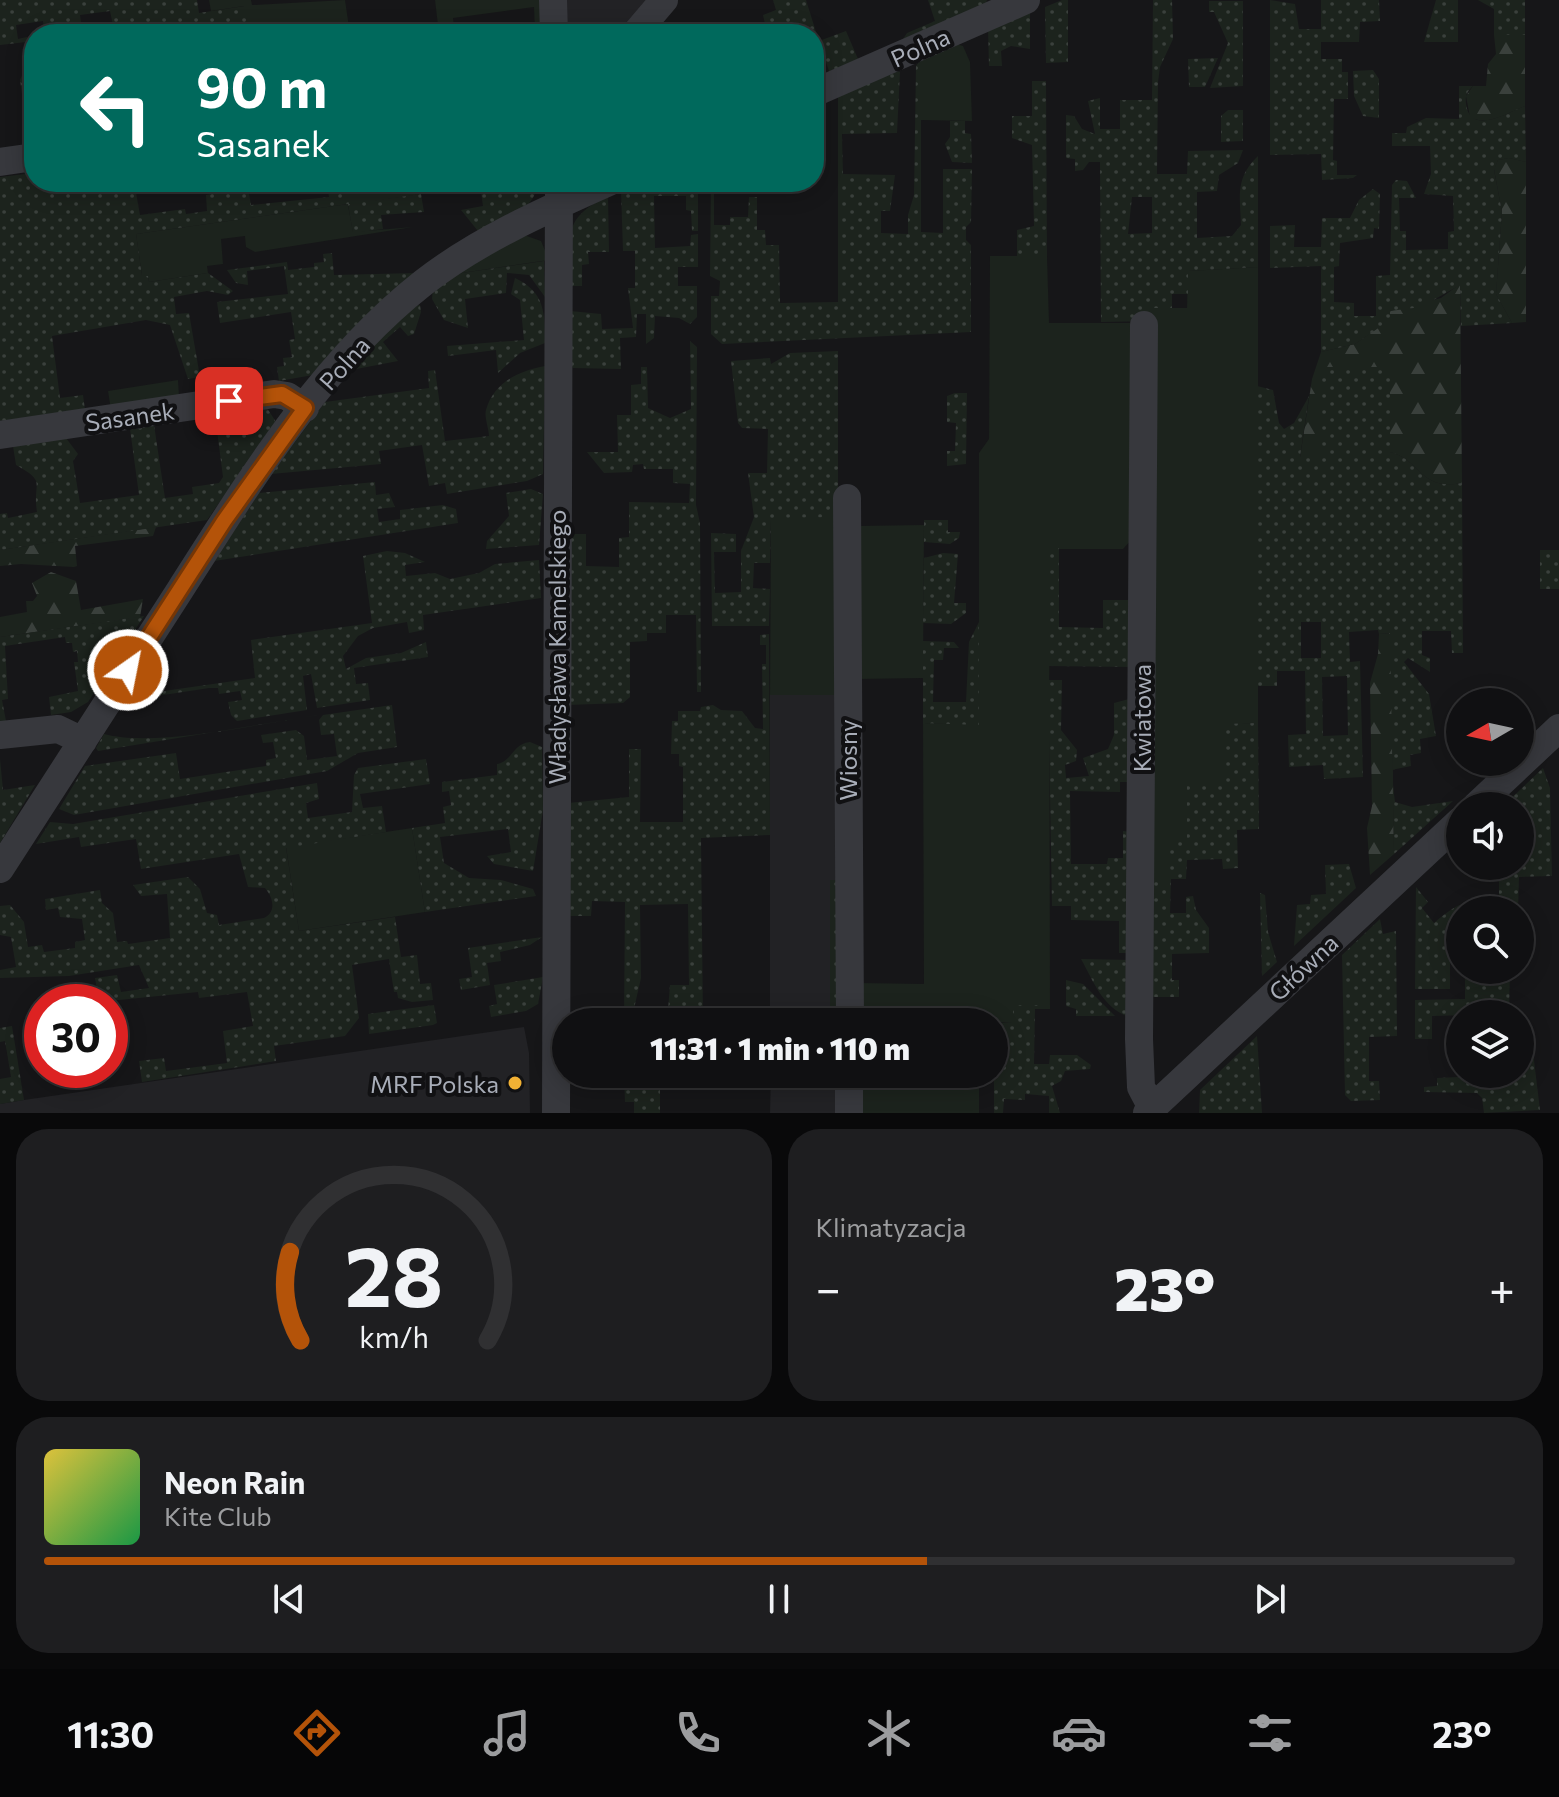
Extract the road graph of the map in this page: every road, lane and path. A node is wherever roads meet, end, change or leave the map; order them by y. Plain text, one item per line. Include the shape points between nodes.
1 (553, 0) edge
2 (664, 0) edge
3 (1026, 0) edge
4 (554, 24) edge
5 (644, 24) edge
6 (824, 89) edge
7 (24, 158) edge
8 (0, 162) edge
9 (559, 193) edge
10 (1144, 325) dead end
11 (305, 408) junction
12 (0, 435) edge
13 (847, 498) dead end
14 (1559, 728) edge
15 (0, 735) edge
16 (83, 741) junction
17 (1491, 792) edge
18 (1446, 834) edge
19 (0, 869) edge
20 (850, 1008) edge
21 (849, 1088) edge
22 (1149, 1110) edge
23 (556, 1113) edge
24 (849, 1113) edge

1 - 4 street
2 - 5 street
3 - 6 street, Polna
7 - 8 street
9 - 11 street, Polna via 422,284 357,346
9 - 23 street, Władysława Kamelskiego
10 - 22 street, Kwiatowa via 1139,1039 1141,1087
11 - 12 street, Sasanek via 274,394
11 - 16 street, Polna via 224,521
13 - 20 street, Wiosny
14 - 17 street
15 - 16 street via 58,729
16 - 19 street, Polna
18 - 22 street, Główna
21 - 24 street

